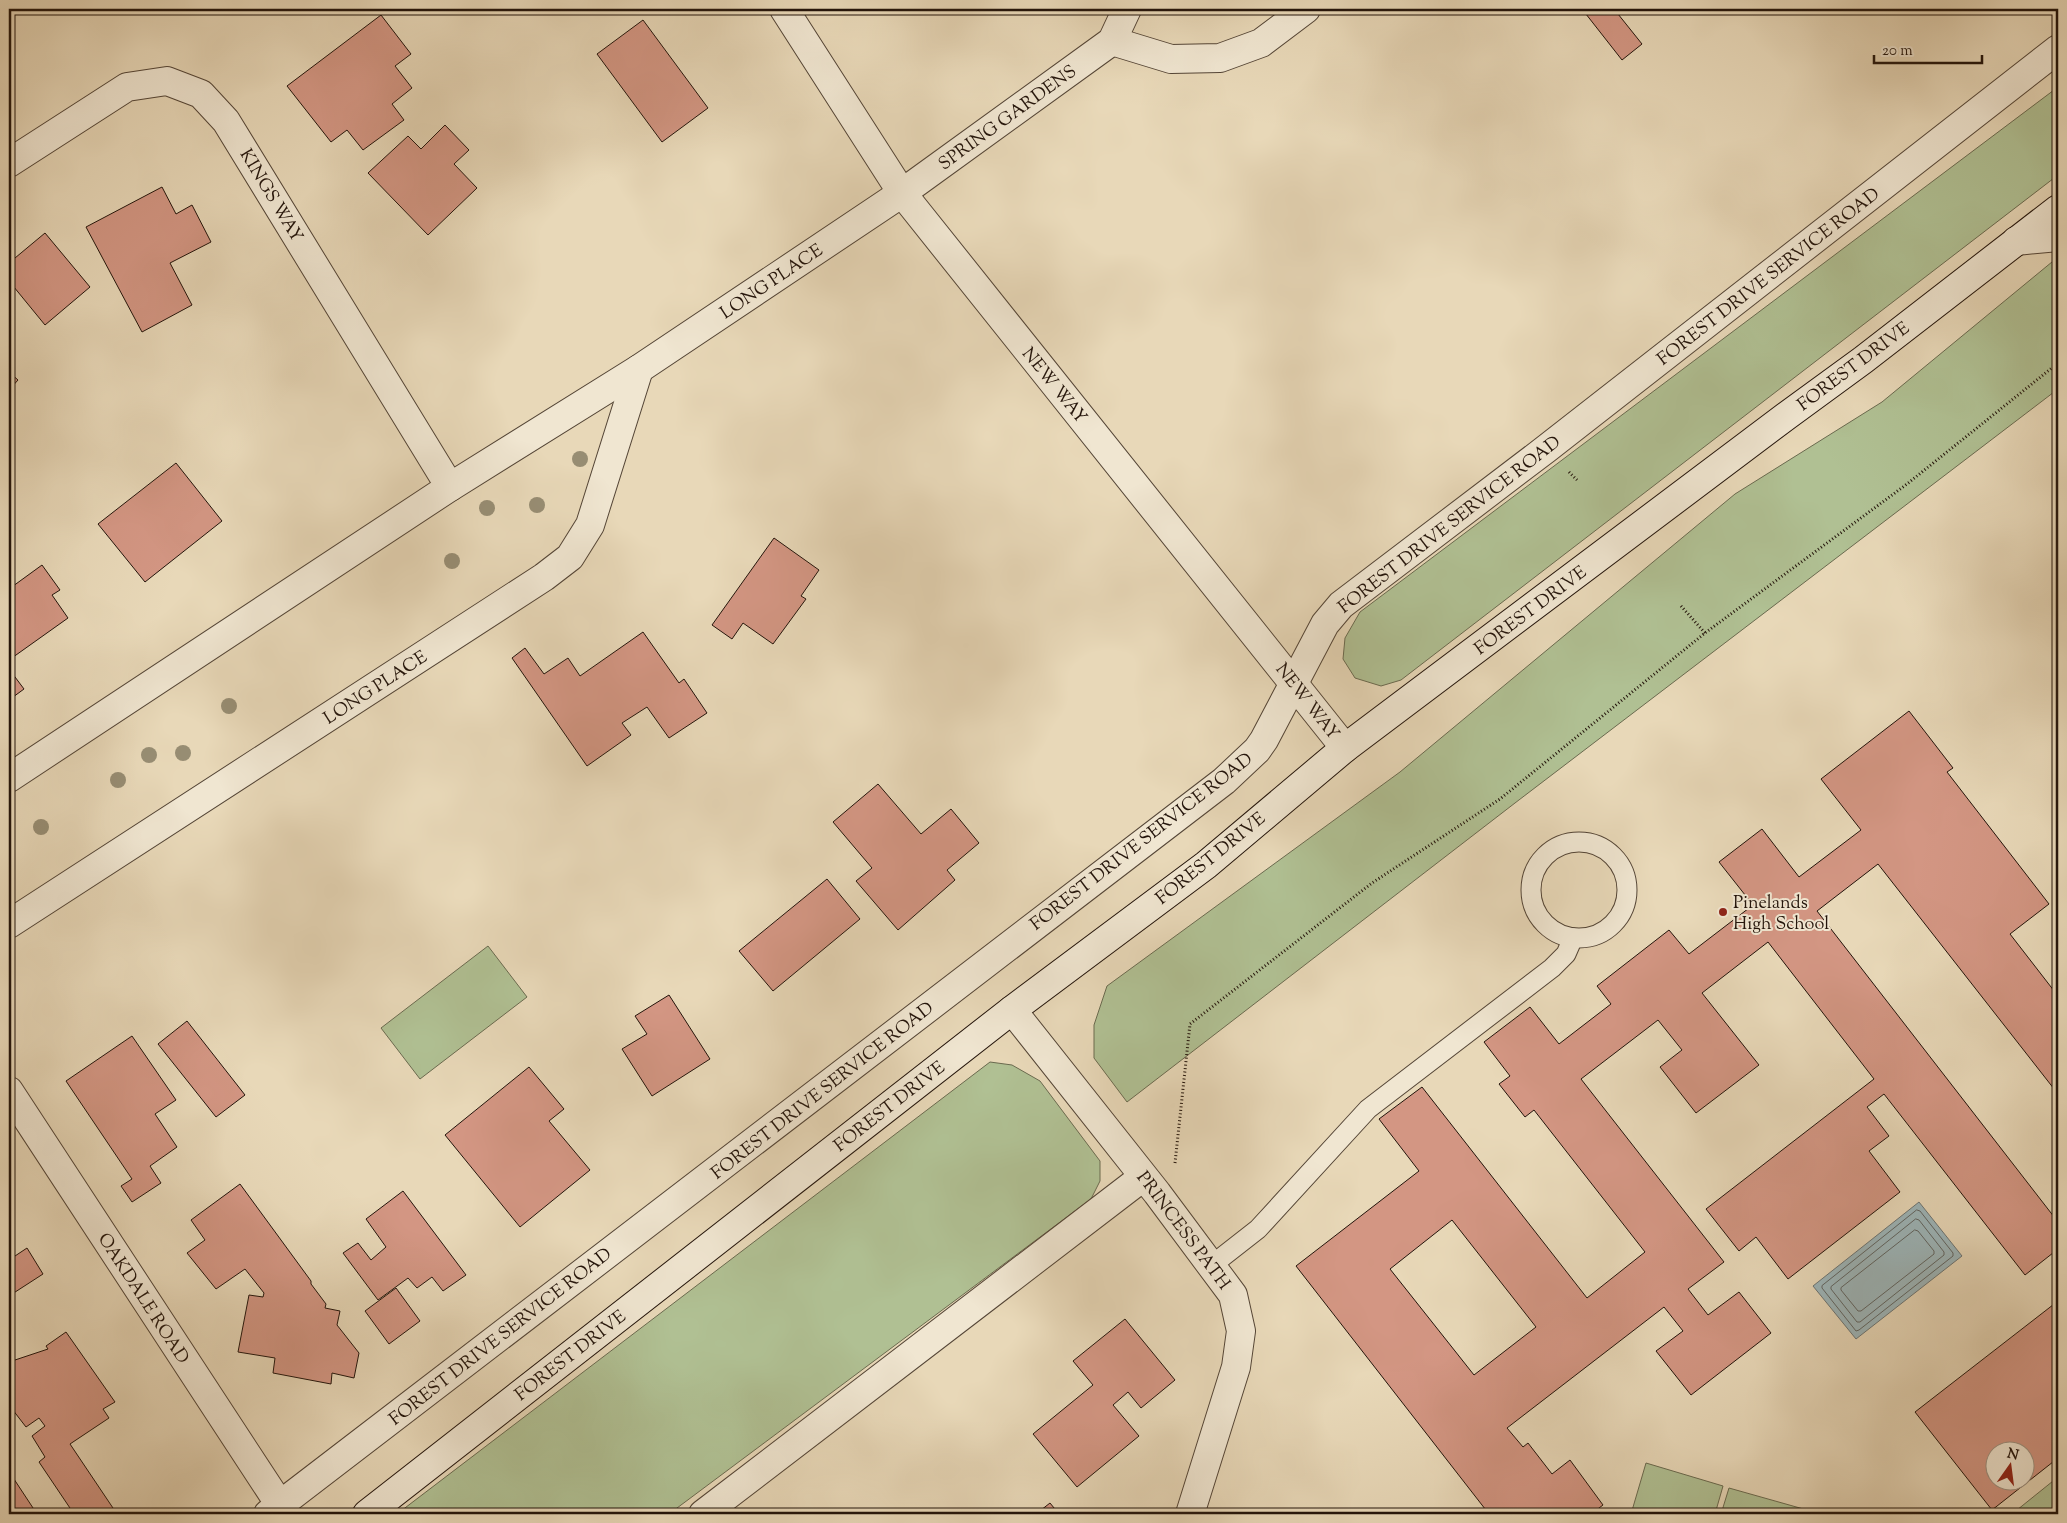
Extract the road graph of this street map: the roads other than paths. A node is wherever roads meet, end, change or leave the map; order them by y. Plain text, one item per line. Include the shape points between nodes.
1 (784, 9) edge
2 (1127, 9) edge
3 (1306, 9) edge
4 (1112, 41) junction
5 (2058, 50) edge
6 (9, 163) edge
7 (902, 193) junction
8 (2058, 209) edge
9 (2058, 237) edge
10 (2016, 241) junction
11 (639, 369) junction
12 (450, 487) junction
13 (1293, 682) junction
14 (1345, 748) junction
15 (9, 778) edge
16 (9, 924) edge
17 (1573, 938) junction
18 (1012, 1010) junction
19 (9, 1091) edge
20 (1143, 1176) junction
21 (1212, 1265) junction
22 (274, 1510) edge
23 (367, 1514) edge
24 (703, 1514) edge
25 (1190, 1514) edge

1 - 7 street, NEW WAY
2 - 4 street, SPRING GARDENS
3 - 4 street via 1261,43 1220,58 1171,60
4 - 7 street, SPRING GARDENS
5 - 13 street, FOREST DRIVE SERVICE ROAD via 1341,605 1325,624
6 - 12 street, KINGS WAY via 127,87 167,81 201,94 226,121
7 - 11 street, LONG PLACE
7 - 13 street, NEW WAY
8 - 10 street, FOREST DRIVE
9 - 10 street
10 - 14 street, FOREST DRIVE via 1863,360
11 - 12 street, LONG PLACE
11 - 16 street, LONG PLACE via 590,526 570,557 536,583
12 - 15 street, LONG PLACE
13 - 14 street, NEW WAY
13 - 22 street, FOREST DRIVE SERVICE ROAD via 1264,740 1224,781
14 - 18 street, FOREST DRIVE via 1206,864
17 - 17 lane via 1558,935 1546,926 1537,914 1531,884 1535,870 1555,848 1570,842 1585,842 1600,846 1622,867 1628,896 1615,923 1603,933
17 - 21 lane via 1566,954 1552,968 1368,1109 1258,1229
18 - 20 street, PRINCESS PATH
18 - 23 street, FOREST DRIVE
19 - 22 street, OAKDALE ROAD
20 - 21 street, PRINCESS PATH
20 - 24 street
21 - 25 street, PRINCESS PATH via 1234,1295 1240,1331 1236,1367

